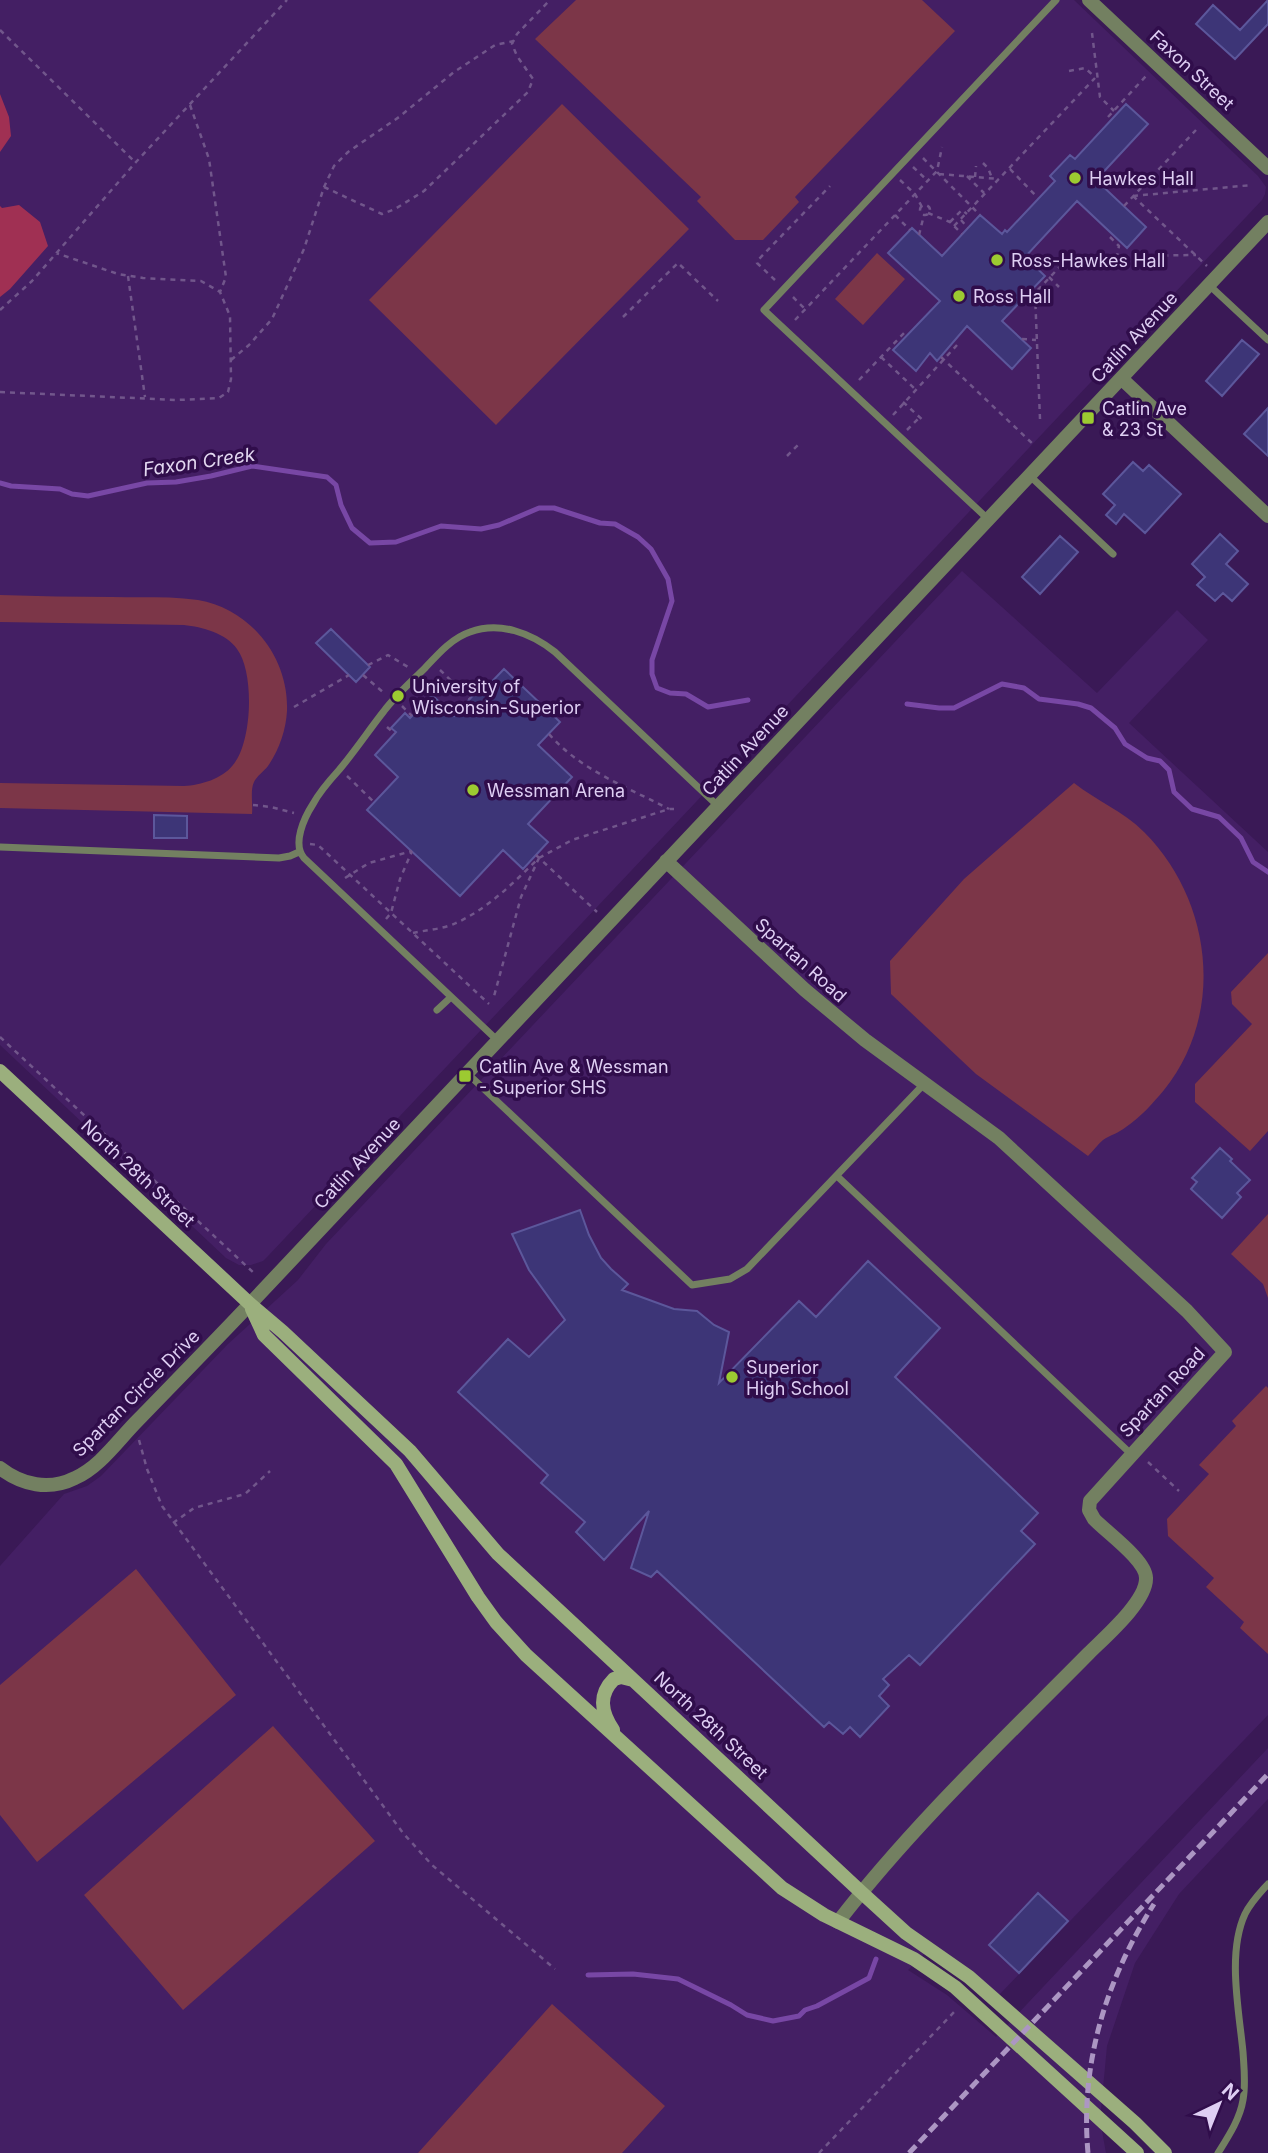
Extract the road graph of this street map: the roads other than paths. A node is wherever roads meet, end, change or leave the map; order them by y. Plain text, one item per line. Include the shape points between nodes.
1 (1056, 0) edge
2 (1089, 0) edge
3 (1268, 168) edge
4 (1268, 222) edge
5 (1214, 280) junction
6 (1268, 341) edge
7 (1122, 379) junction
8 (1030, 476) junction
9 (1268, 516) edge
10 (989, 520) junction
11 (1113, 554) dead end
12 (718, 806) junction
13 (0, 847) edge
14 (299, 848) junction
15 (666, 861) junction
16 (451, 997) junction
17 (437, 1010) dead end
18 (498, 1041) junction
19 (0, 1070) edge
20 (467, 1073) junction
21 (924, 1084) junction
22 (837, 1176) junction
23 (250, 1304) junction
24 (1133, 1452) junction
25 (0, 1468) edge
26 (634, 1680) junction
27 (626, 1746) junction
28 (1268, 1884) edge
29 (861, 1892) junction
30 (838, 1922) junction
31 (1137, 2153) edge
32 (1165, 2153) edge
33 (1218, 2153) edge

1 - 10 lane via 764,310
2 - 3 street, Faxon Street
4 - 5 street, Catlin Avenue
5 - 6 lane
5 - 7 street, Catlin Avenue
7 - 8 street, Catlin Avenue
7 - 9 street
8 - 10 street, Catlin Avenue
8 - 11 lane
10 - 12 street, Catlin Avenue
12 - 14 lane via 563,660 532,637 503,628 476,630 457,638 393,701 324,786 307,816
12 - 15 street, Catlin Avenue
13 - 14 lane via 279,858
14 - 16 lane via 304,859
15 - 18 street, Catlin Avenue
15 - 21 street, Spartan Road via 805,990
16 - 17 lane
16 - 18 lane
18 - 20 street, Catlin Avenue
19 - 23 main road, North 28th Street
20 - 22 lane via 692,1284 725,1280 747,1269
20 - 23 street, Catlin Avenue
21 - 22 lane
21 - 24 street, Spartan Road via 999,1138 1187,1311 1225,1352
22 - 24 lane
23 - 25 street, Spartan Circle Drive via 93,1467 74,1479 35,1485
23 - 26 main road, North 28th Street via 410,1451 498,1554
23 - 27 main road, North 28th Street via 264,1335 396,1464 496,1622
24 - 29 street, Spartan Road via 1089,1507 1094,1519 1142,1566 1146,1578 1141,1595
26 - 27 main road via 614,1679 602,1699 607,1721
26 - 29 main road, North 28th Street
27 - 30 main road, North 28th Street via 775,1882
28 - 33 lane via 1252,1901 1239,1937 1235,1961 1243,2103
29 - 30 street, Spartan Road
29 - 32 main road, North 28th Street via 906,1933 969,1977
30 - 31 main road, North 28th Street via 924,1965 968,1998

